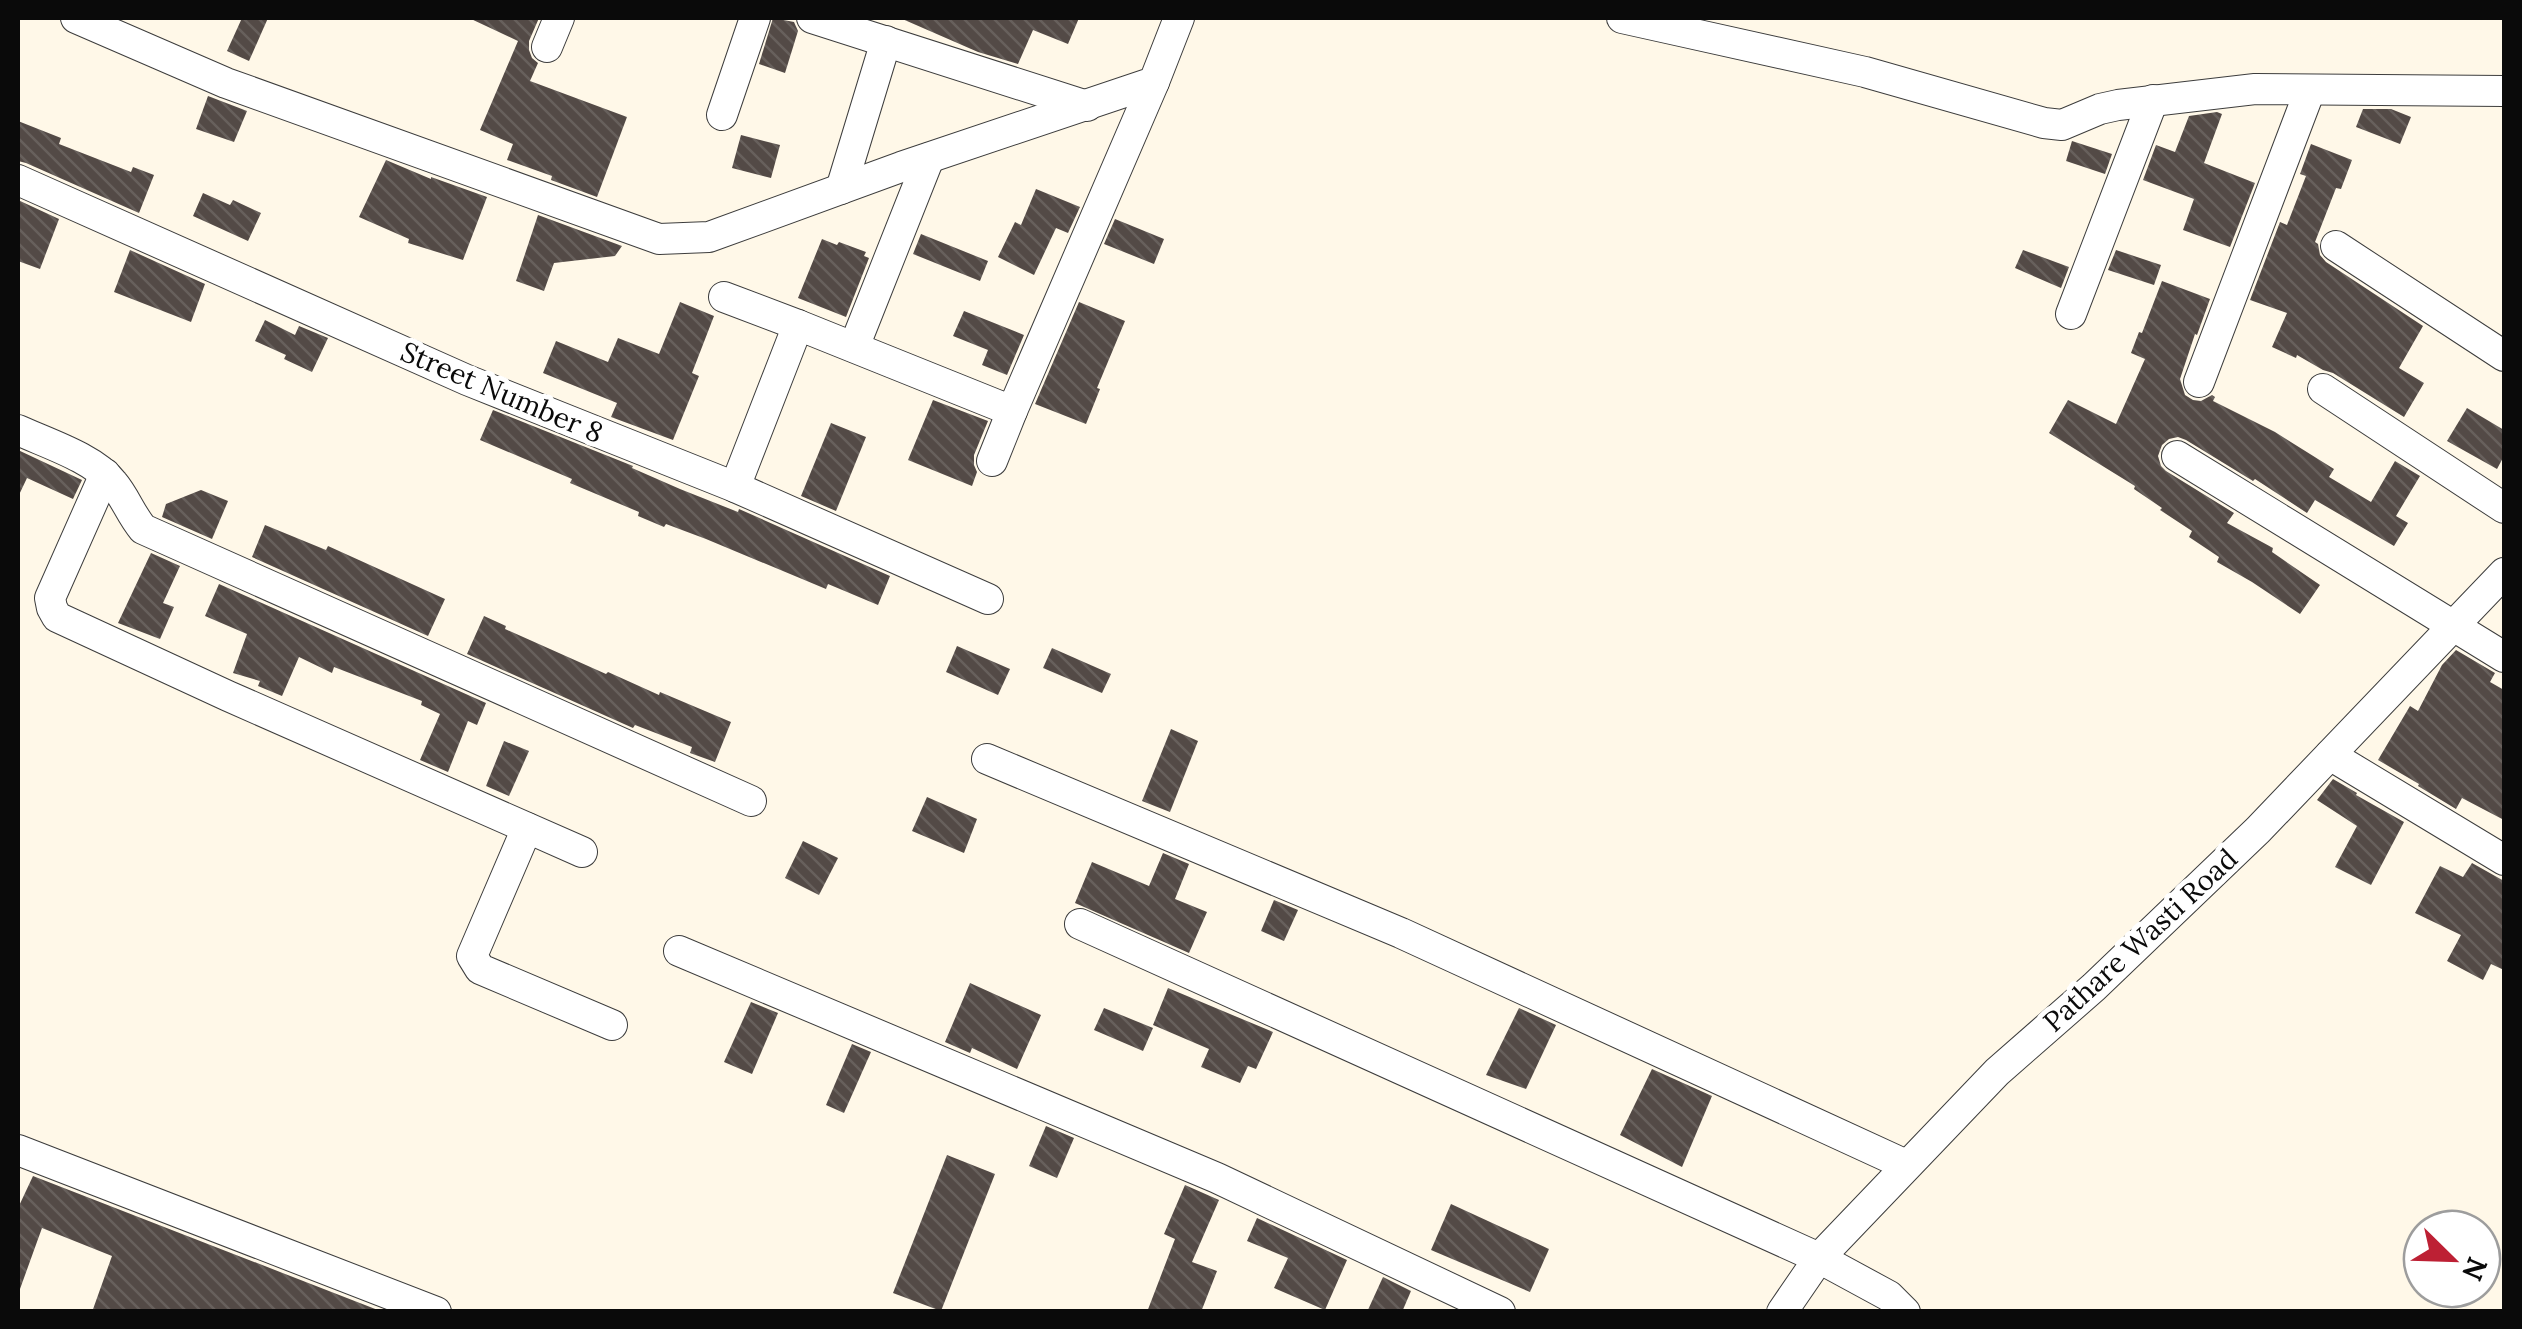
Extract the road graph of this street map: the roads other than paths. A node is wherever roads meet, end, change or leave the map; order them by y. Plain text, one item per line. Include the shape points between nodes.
1 (76, 18) edge
2 (560, 18) edge
3 (755, 18) edge
4 (812, 18) edge
5 (1622, 18) edge
6 (1169, 21) edge
7 (886, 41) junction
8 (548, 47) dead end
9 (1154, 82) junction
10 (2310, 90) junction
11 (2504, 90) edge
12 (2153, 100) junction
13 (1087, 106) junction
14 (722, 115) dead end
15 (929, 158) junction
16 (18, 180) edge
17 (841, 189) junction
18 (2336, 246) dead end
19 (724, 298) dead end
20 (2071, 314) dead end
21 (798, 325) junction
22 (854, 347) junction
23 (2504, 356) edge
24 (2199, 382) dead end
25 (2323, 389) dead end
26 (1012, 411) junction
27 (18, 430) edge
28 (2177, 456) dead end
29 (992, 461) dead end
30 (105, 474) junction
31 (735, 487) junction
32 (2504, 508) edge
33 (2504, 573) edge
34 (988, 599) dead end
35 (2454, 628) junction
36 (2504, 657) edge
37 (2330, 755) junction
38 (987, 759) dead end
39 (751, 800) dead end
40 (527, 828) junction
41 (582, 852) dead end
42 (2504, 860) edge
43 (1080, 924) dead end
44 (679, 951) dead end
45 (612, 1025) dead end
46 (18, 1150) edge
47 (1906, 1165) junction
48 (1819, 1258) junction
49 (436, 1312) edge
50 (1500, 1312) edge
51 (1782, 1312) edge
52 (1905, 1312) edge

1 - 17 street via 226,83 659,239 709,237
2 - 8 street
3 - 14 street
4 - 7 street
5 - 12 street via 1865,72 2044,123 2062,125 2100,109
6 - 9 street
7 - 13 street
7 - 17 street
9 - 13 street
9 - 26 street
10 - 11 street
10 - 12 street
10 - 24 street
12 - 20 street
13 - 15 street
15 - 17 street
15 - 22 street
16 - 31 street, Street Number 8 via 468,380
18 - 23 street
19 - 21 street
21 - 22 street
21 - 31 street
22 - 26 street
25 - 32 street
26 - 29 street
27 - 30 street
28 - 35 street
30 - 39 street via 143,529
30 - 40 street via 50,598 58,617
31 - 34 street, Street Number 8
33 - 35 street, Pathare Wasti Road
35 - 36 street
35 - 37 street, Pathare Wasti Road
37 - 42 street
37 - 47 street, Pathare Wasti Road
38 - 47 street via 1401,932
40 - 41 street
40 - 45 street via 472,956 480,968
43 - 48 street
44 - 50 street via 1217,1178
46 - 49 street
47 - 48 street, Pathare Wasti Road
48 - 51 street, Pathare Wasti Road
48 - 52 street

